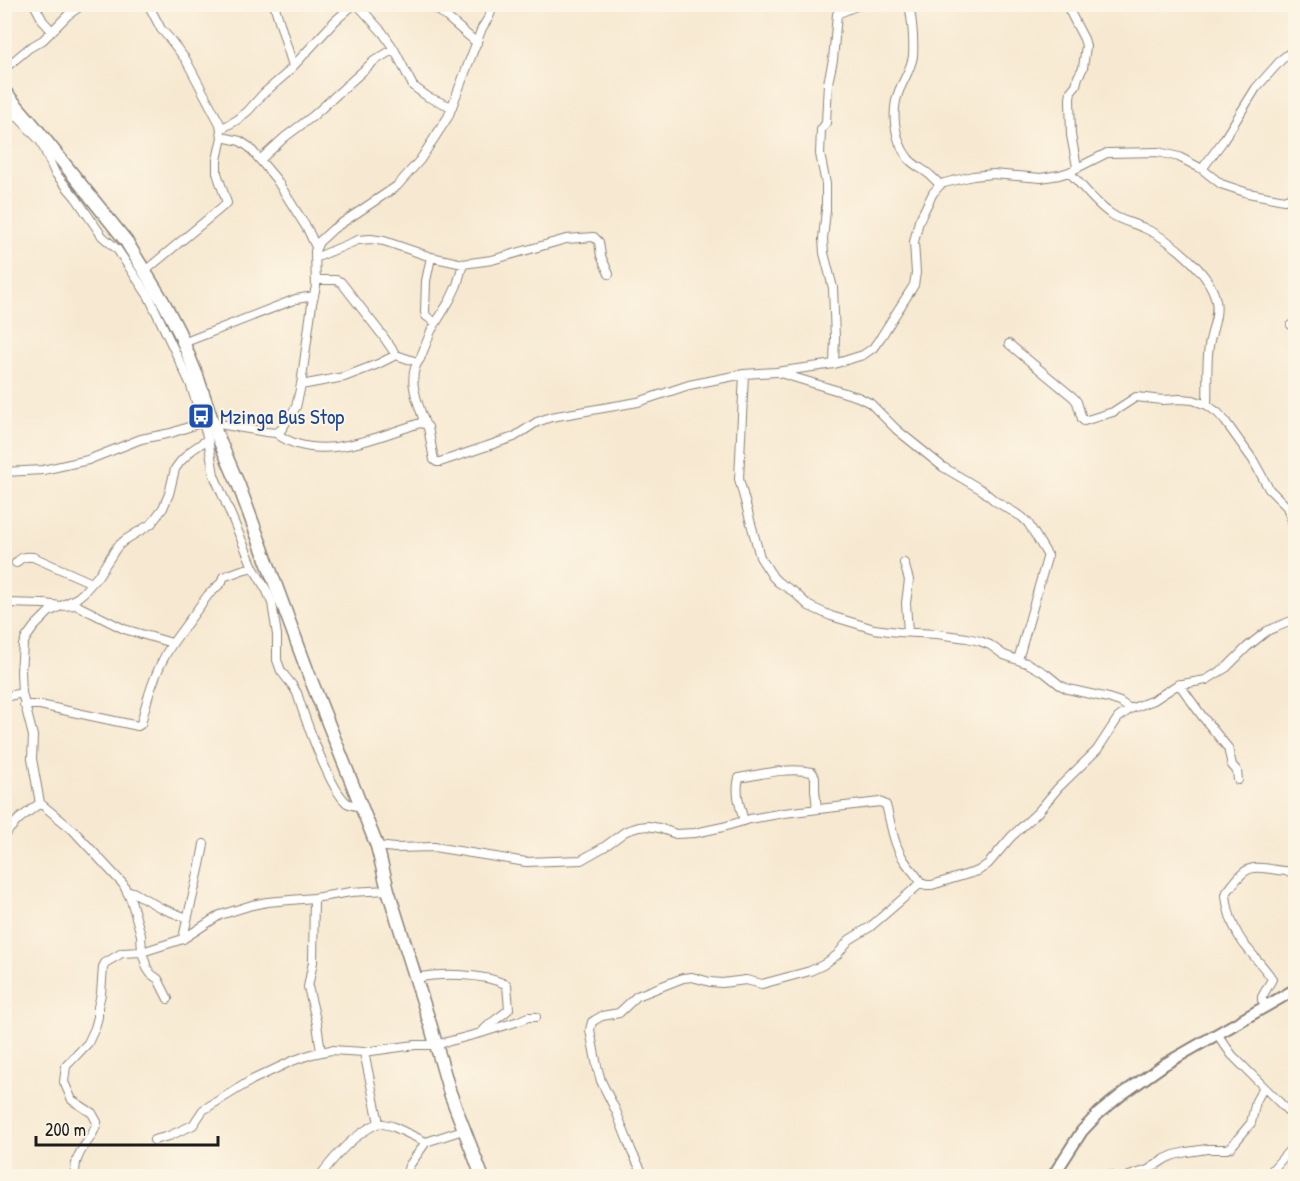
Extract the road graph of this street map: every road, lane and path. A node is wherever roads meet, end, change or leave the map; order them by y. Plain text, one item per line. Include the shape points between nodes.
1 (34, 4) edge
2 (84, 4) edge
3 (148, 4) edge
4 (274, 4) edge
5 (356, 4) edge
6 (429, 4) edge
7 (494, 4) edge
8 (861, 4) edge
9 (909, 4) edge
10 (1066, 4) edge
11 (52, 31) junction
12 (477, 43) junction
13 (1296, 48) edge
14 (394, 49) junction
15 (293, 66) junction
16 (4, 69) edge
17 (4, 91) edge
18 (4, 107) edge
19 (452, 107) junction
20 (221, 133) junction
21 (260, 160) junction
22 (1077, 167) junction
23 (1202, 169) junction
24 (1069, 172) junction
25 (940, 185) junction
26 (1296, 191) edge
27 (316, 247) junction
28 (430, 257) junction
29 (315, 258) junction
30 (463, 264) junction
31 (145, 271) junction
32 (609, 274) dead end
33 (316, 280) junction
34 (315, 296) junction
35 (436, 322) junction
36 (183, 343) junction
37 (1009, 345) dead end
38 (396, 355) junction
39 (417, 362) junction
40 (834, 364) junction
41 (776, 372) junction
42 (744, 374) junction
43 (301, 385) junction
44 (1207, 405) junction
45 (208, 423) junction
46 (425, 424) junction
47 (276, 433) junction
48 (208, 439) junction
49 (4, 472) edge
50 (1296, 532) edge
51 (16, 563) dead end
52 (904, 563) dead end
53 (253, 567) junction
54 (92, 583) junction
55 (4, 603) edge
56 (60, 606) junction
57 (1296, 619) edge
58 (908, 632) junction
59 (172, 643) junction
60 (1018, 660) junction
61 (1179, 684) junction
62 (22, 693) junction
63 (4, 697) edge
64 (24, 705) junction
65 (1130, 709) junction
66 (1238, 780) dead end
67 (40, 803) junction
68 (360, 807) junction
69 (817, 809) junction
70 (744, 821) junction
71 (4, 835) edge
72 (204, 844) dead end
73 (377, 846) junction
74 (1296, 871) edge
75 (921, 883) junction
76 (388, 890) junction
77 (128, 892) junction
78 (314, 898) junction
79 (187, 918) junction
80 (183, 939) junction
81 (142, 952) junction
82 (416, 978) junction
83 (1296, 989) edge
84 (168, 999) dead end
85 (1267, 1006) junction
86 (536, 1017) dead end
87 (481, 1033) junction
88 (1217, 1034) junction
89 (435, 1045) junction
90 (321, 1052) junction
91 (364, 1052) junction
92 (1264, 1087) junction
93 (1296, 1119) edge
94 (379, 1124) junction
95 (463, 1130) junction
96 (154, 1140) dead end
97 (426, 1142) junction
98 (1296, 1143) edge
99 (1270, 1175) edge
100 (75, 1176) edge
101 (320, 1176) edge
102 (406, 1176) edge
103 (482, 1176) edge
104 (644, 1176) edge
105 (1053, 1176) edge
106 (1100, 1176) edge
107 (1111, 1176) edge
108 (1129, 1176) edge

1 - 11 street
2 - 11 street
3 - 20 street via 161,30 186,60
4 - 15 street
5 - 14 street
5 - 15 street
6 - 12 street
7 - 12 street
8 - 40 street via 837,14 826,123 821,130 820,154 826,184 822,239 833,288
9 - 25 street via 913,55 899,92 895,126 908,159
10 - 22 street via 1086,46 1083,68 1070,99
11 - 16 street
12 - 19 street
13 - 23 street via 1256,88
14 - 19 street via 413,86
14 - 21 street via 374,61
15 - 20 street
17 - 31 highway via 102,210
18 - 45 street via 41,142 55,173 102,236 117,249 149,297
19 - 27 street via 420,160 397,186 326,234
20 - 21 street via 245,143
20 - 31 street via 217,173 226,203
21 - 27 street via 276,179
22 - 23 street via 1107,153 1158,152
22 - 24 street
23 - 26 street via 1221,184 1267,198 1284,200
24 - 25 street via 1041,178 973,176
24 - 44 street via 1107,212 1158,237 1191,260 1203,275 1216,303 1209,346
25 - 40 street via 919,221 914,285 873,348
27 - 29 street
28 - 29 street via 371,238
28 - 30 street
28 - 35 street via 425,312
29 - 33 street
30 - 32 street via 492,261 566,239 594,237
30 - 35 street via 454,292
31 - 36 highway
33 - 34 street
33 - 38 street via 341,282
34 - 36 street via 296,299
34 - 43 street
35 - 39 street
36 - 45 highway via 197,376
37 - 44 street via 1074,398 1084,421 1113,412 1136,397 1193,400
38 - 39 street
38 - 43 street via 344,377
39 - 46 street via 414,390
40 - 41 street
41 - 42 street
41 - 60 street via 865,400 936,462 1028,523 1047,558
42 - 46 street via 689,385 638,402 551,417 514,437 440,462 434,460
42 - 58 street via 739,478 760,557 768,570 816,610 874,629
43 - 47 street via 296,407
44 - 50 street via 1225,421 1269,489 1287,507
45 - 47 street
45 - 48 street
45 - 49 street via 141,439 79,462 43,470
45 - 68 highway via 239,486
46 - 47 street via 337,448 301,446
48 - 53 street via 214,476
48 - 54 street via 175,469 160,513 151,524 117,547
51 - 54 street via 20,558 33,557
52 - 58 street via 909,580
53 - 59 street via 223,577
53 - 68 street via 272,603 280,671 297,693 334,786 346,802
54 - 56 street via 77,598
55 - 56 street
56 - 59 street via 76,605 124,628
56 - 62 street via 49,612 26,638
57 - 61 street via 1268,631 1217,674 1206,680
58 - 60 street via 967,638
59 - 64 street via 138,726
60 - 65 street via 1068,689 1108,698
61 - 65 street
61 - 66 street via 1228,748
62 - 63 street
62 - 64 street
64 - 67 street via 33,736 32,759
65 - 75 street via 1118,718 1097,750 988,864 944,883
67 - 71 street
67 - 77 street via 73,830
68 - 73 highway
69 - 70 street
69 - 70 street via 816,777 812,772 757,774 739,778 738,800
69 - 75 street via 873,802 886,805 901,855
70 - 73 street via 683,834 639,827 581,860 526,862 434,847
72 - 79 street
73 - 76 highway
74 - 85 street via 1248,869 1226,895 1230,917 1240,938 1272,980 1262,997
75 - 104 street via 849,940 837,955 810,971 762,984 683,978 637,996 619,1013 595,1020 590,1029 601,1081
76 - 78 street
76 - 82 highway
77 - 79 street
77 - 81 street
78 - 80 street via 252,905 220,915
78 - 90 street via 313,962 308,987
79 - 80 street
80 - 81 street
81 - 84 street via 147,968
81 - 100 street via 122,953 105,963 95,1028 88,1043 65,1068 64,1082 72,1100 92,1113 97,1122 78,1155
82 - 87 street via 462,975 507,985 508,1009
82 - 89 highway
83 - 85 main road
85 - 88 main road
86 - 87 street
87 - 89 street
88 - 92 street
88 - 105 main road via 1165,1064 1099,1113 1082,1131
89 - 91 street
89 - 95 highway
90 - 91 street
90 - 96 street via 252,1080 203,1110 192,1125
91 - 94 street
92 - 93 street
92 - 108 street via 1251,1123 1231,1147 1174,1155
94 - 97 street
94 - 101 street via 349,1143
95 - 97 street
95 - 103 highway
97 - 102 street
98 - 99 street
106 - 107 street

